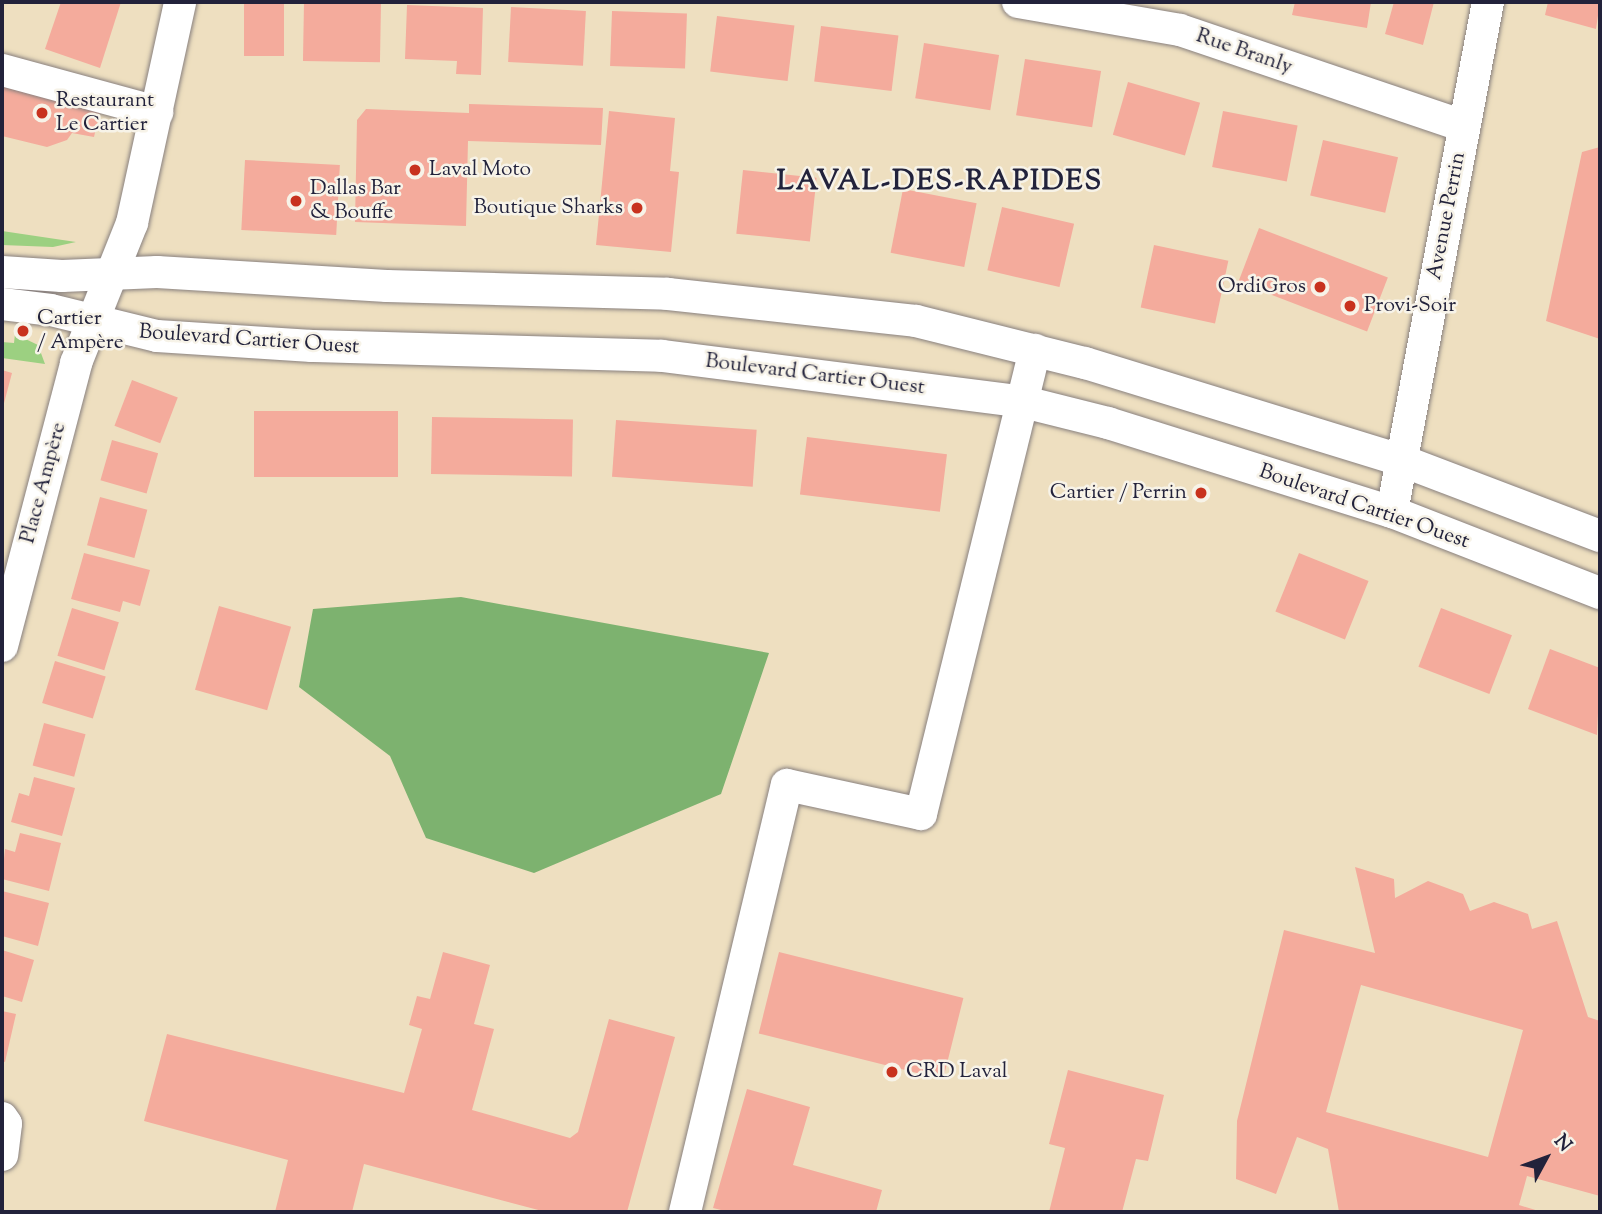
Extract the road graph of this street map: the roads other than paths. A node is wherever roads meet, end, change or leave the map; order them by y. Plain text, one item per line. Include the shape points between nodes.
1 (180, 2) edge
2 (1018, 2) edge
3 (1488, 2) edge
4 (1183, 16) edge
5 (2, 70) edge
6 (157, 112) junction
7 (1464, 126) junction
8 (2, 272) edge
9 (116, 273) junction
10 (2, 304) edge
11 (93, 322) junction
12 (1035, 350) junction
13 (1024, 402) junction
14 (1400, 460) junction
15 (1392, 512) junction
16 (1600, 536) edge
17 (1600, 593) edge
18 (2, 646) edge
19 (2, 1118) edge
20 (2, 1155) edge
21 (685, 1212) edge

1 - 6 street, Place Ampère
2 - 4 street, Rue Branly
3 - 7 street, Avenue Perrin
4 - 7 street, Rue Branly
5 - 6 street
6 - 9 street, Place Ampère
7 - 14 street, Avenue Perrin
8 - 9 street
9 - 11 street, Place Ampère
9 - 12 street via 668,294 916,321
10 - 11 street, Boulevard Cartier Ouest via 51,310
11 - 13 street, Boulevard Cartier Ouest via 126,332 220,342 662,356
11 - 18 street, Place Ampère via 72,375
12 - 13 street
12 - 14 street
13 - 15 street, Boulevard Cartier Ouest via 1108,423
13 - 21 street via 921,814 788,785
14 - 15 street, Avenue Perrin
14 - 16 street
15 - 17 street, Boulevard Cartier Ouest
19 - 20 street via 6,1124

